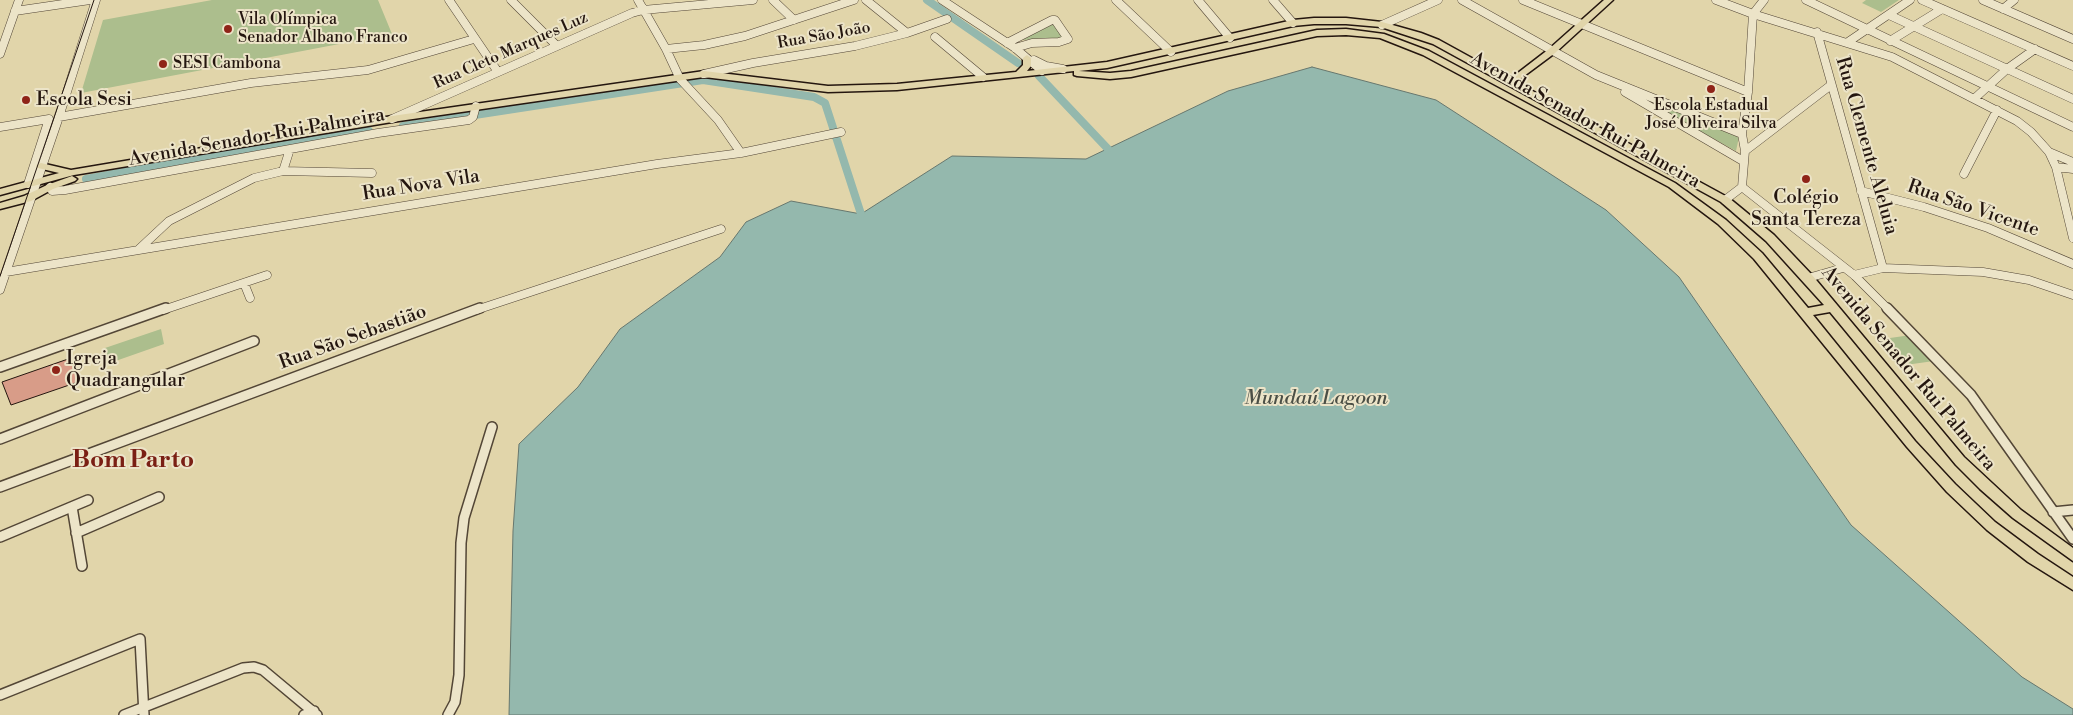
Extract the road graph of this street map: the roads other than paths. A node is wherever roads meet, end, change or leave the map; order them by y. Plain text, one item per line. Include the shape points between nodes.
1 (19, 0) edge
2 (90, 0) edge
3 (96, 0) edge
4 (449, 0) edge
5 (511, 0) edge
6 (638, 0) edge
7 (753, 0) edge
8 (773, 0) edge
9 (854, 0) edge
10 (866, 0) edge
11 (942, 0) edge
12 (1116, 0) edge
13 (1198, 0) edge
14 (1273, 0) edge
15 (1414, 0) edge
16 (1438, 0) edge
17 (1462, 0) edge
18 (1523, 0) edge
19 (1608, 0) edge
20 (1716, 0) edge
21 (1764, 0) edge
22 (1806, 0) edge
23 (1910, 0) edge
24 (1922, 0) edge
25 (1983, 0) edge
26 (2014, 0) edge
27 (1422, 8) junction
28 (1942, 8) junction
29 (2003, 9) junction
30 (642, 10) junction
31 (15, 12) junction
32 (1753, 14) junction
33 (1889, 15) junction
34 (947, 19) dead end
35 (794, 20) junction
36 (1294, 24) junction
37 (1584, 24) junction
38 (1382, 25) junction
39 (1913, 26) junction
40 (1262, 30) junction
41 (1867, 30) junction
42 (1816, 32) junction
43 (907, 33) junction
44 (1244, 34) junction
45 (935, 37) dead end
46 (1230, 38) junction
47 (474, 39) junction
48 (2073, 39) edge
49 (1890, 41) junction
50 (1271, 42) junction
51 (1848, 42) junction
52 (1006, 43) junction
53 (556, 45) junction
54 (1254, 46) junction
55 (1015, 48) junction
56 (666, 49) junction
57 (2035, 49) junction
58 (1552, 51) junction
59 (1171, 52) junction
60 (0, 54) edge
61 (1025, 56) junction
62 (2073, 66) edge
63 (1063, 69) junction
64 (2007, 69) junction
65 (1046, 71) junction
66 (498, 72) junction
67 (1020, 73) junction
68 (704, 74) junction
69 (1596, 76) junction
70 (983, 77) junction
71 (681, 80) junction
72 (1511, 82) junction
73 (1831, 85) junction
74 (1988, 87) junction
75 (1748, 92) junction
76 (1975, 98) junction
77 (2073, 99) edge
78 (1997, 110) junction
79 (474, 114) junction
80 (59, 117) junction
81 (392, 119) junction
82 (0, 127) edge
83 (2073, 127) edge
84 (837, 133) dead end
85 (1742, 134) junction
86 (290, 149) junction
87 (1745, 151) junction
88 (2049, 152) junction
89 (741, 153) junction
90 (199, 159) junction
91 (1743, 161) junction
92 (2073, 162) edge
93 (122, 164) junction
94 (41, 166) junction
95 (2056, 166) junction
96 (2073, 169) edge
97 (282, 171) junction
98 (74, 172) junction
99 (372, 173) dead end
100 (1964, 174) dead end
101 (32, 183) junction
102 (50, 187) junction
103 (1742, 187) junction
104 (1861, 191) junction
105 (0, 192) edge
106 (30, 197) junction
107 (1725, 200) junction
108 (0, 206) edge
109 (1743, 214) junction
110 (1722, 222) junction
111 (721, 229) dead end
112 (2073, 238) edge
113 (139, 249) junction
114 (2073, 264) edge
115 (1843, 268) junction
116 (1883, 268) junction
117 (6, 272) junction
118 (267, 275) dead end
119 (1854, 275) junction
120 (1808, 278) junction
121 (244, 283) junction
122 (0, 290) edge
123 (2073, 295) edge
124 (250, 298) dead end
125 (1833, 308) junction
126 (1805, 312) junction
127 (254, 341) dead end
128 (0, 368) edge
129 (492, 426) dead end
130 (0, 439) edge
131 (0, 487) edge
132 (158, 498) dead end
133 (88, 500) dead end
134 (72, 507) junction
135 (2073, 510) edge
136 (2053, 512) junction
137 (76, 533) junction
138 (0, 537) edge
139 (2073, 538) edge
140 (2073, 555) edge
141 (82, 566) dead end
142 (2073, 584) edge
143 (254, 667) joint
144 (0, 695) edge
145 (144, 711) edge
146 (312, 714) edge
147 (124, 715) edge
148 (448, 715) edge

1 - 31 street
2 - 31 street
3 - 80 street
4 - 47 street
5 - 53 street
6 - 30 street
7 - 30 street, Rua Cleto Marques Luz
8 - 35 street
9 - 35 street
10 - 43 street
11 - 52 street
12 - 59 street
13 - 46 street
14 - 36 street
15 - 27 street
16 - 27 street
17 - 58 street
18 - 37 street
19 - 37 main road
20 - 32 street
21 - 32 street
22 - 41 street
23 - 33 street
24 - 28 street
25 - 29 street
26 - 29 street
27 - 38 street
28 - 39 street
28 - 57 street
29 - 48 street
30 - 53 street, Rua Cleto Marques Luz
30 - 56 street
31 - 60 street
32 - 42 street
32 - 75 street
33 - 39 street
33 - 41 street
34 - 43 street, Rua São João
35 - 56 street via 722,42
36 - 38 main road, Avenida Senador Rui Palmeira via 1329,20
36 - 40 main road, Avenida Senador Rui Palmeira
37 - 58 main road
37 - 75 street
38 - 72 main road, Avenida Senador Rui Palmeira via 1436,42
39 - 49 street
39 - 64 street
40 - 44 main road, Avenida Senador Rui Palmeira
40 - 50 main road via 1263,36
41 - 49 street
41 - 51 street
42 - 51 street
42 - 73 street, Rua Clemente Aleluia
43 - 68 street, Rua São João
44 - 46 main road, Avenida Senador Rui Palmeira
44 - 54 main road via 1253,39
45 - 70 street
46 - 59 main road, Avenida Senador Rui Palmeira
47 - 66 street
47 - 80 street via 368,70 251,83
49 - 74 street
50 - 54 main road, Avenida Senador Rui Palmeira
50 - 110 main road, Avenida Senador Rui Palmeira via 1317,33 1346,32 1381,36 1412,46 1672,185
51 - 76 street via 1914,66
52 - 55 street
52 - 55 street via 1053,20 1068,39
53 - 66 street, Rua Cleto Marques Luz
54 - 65 main road, Avenida Senador Rui Palmeira via 1121,75
55 - 61 street
56 - 71 street
57 - 62 street
57 - 64 street
58 - 69 street
58 - 72 main road
59 - 63 main road, Avenida Senador Rui Palmeira via 1124,62
61 - 63 street via 1046,66
61 - 65 street
61 - 67 main road via 1026,66
63 - 65 main road, Avenida Senador Rui Palmeira
64 - 74 street
64 - 77 street
65 - 67 main road, Avenida Senador Rui Palmeira
66 - 81 street, Rua Cleto Marques Luz
67 - 70 main road, Avenida Senador Rui Palmeira
68 - 70 main road, Avenida Senador Rui Palmeira via 828,89 897,87
68 - 71 main road, Avenida Senador Rui Palmeira
69 - 85 street
69 - 91 street
71 - 79 main road, Avenida Senador Rui Palmeira via 540,97
71 - 89 street via 718,120
72 - 107 main road, Avenida Senador Rui Palmeira
73 - 87 street
73 - 104 street, Rua Clemente Aleluia
74 - 76 street
74 - 83 street
75 - 85 street
76 - 78 street
78 - 88 street via 2031,132
78 - 100 street
79 - 81 main road, Avenida Senador Rui Palmeira
79 - 86 street, Avenida Senador Rui Palmeira
80 - 94 street
81 - 90 main road, Avenida Senador Rui Palmeira
82 - 101 street via 49,119
84 - 89 street, Rua Nova Vila
85 - 87 street
86 - 90 street, Avenida Senador Rui Palmeira
86 - 97 street
87 - 91 street
88 - 92 street
88 - 95 street
89 - 113 street, Rua Nova Vila
90 - 93 main road, Avenida Senador Rui Palmeira
90 - 102 street, Avenida Senador Rui Palmeira via 56,191
91 - 103 street
93 - 98 main road
93 - 102 main road
94 - 98 main road
94 - 101 street
95 - 96 street
95 - 112 street
97 - 99 street
97 - 113 street via 254,178 186,211
98 - 101 main road
101 - 105 main road
101 - 106 street
102 - 106 main road
103 - 107 street
103 - 115 street
104 - 114 street, Rua São Vicente via 1988,228
104 - 116 street, Rua Clemente Aleluia
106 - 108 main road
106 - 117 street
107 - 109 main road, Avenida Senador Rui Palmeira
109 - 110 main road
109 - 120 main road, Avenida Senador Rui Palmeira
110 - 126 main road, Avenida Senador Rui Palmeira via 1758,256
111 - 131 street, Rua São Sebastião via 472,311
113 - 117 street, Rua Nova Vila
115 - 119 street
115 - 120 street
116 - 119 street
116 - 123 street via 1990,273 2029,280
117 - 122 street
118 - 121 street
119 - 136 street via 1905,324 1971,396
120 - 125 main road, Avenida Senador Rui Palmeira
121 - 124 street
121 - 128 street
125 - 126 main road
125 - 140 main road, Avenida Senador Rui Palmeira via 1960,461 2017,514
126 - 142 main road, Avenida Senador Rui Palmeira via 1911,444 1951,488 1991,526
127 - 130 street
129 - 148 street via 464,518 459,676 455,702
132 - 137 street
133 - 134 street
134 - 137 street
134 - 138 street
135 - 136 street
136 - 139 street
137 - 141 street
143 - 145 street via 243,668
143 - 146 street via 263,670
144 - 145 street via 140,639
145 - 147 street

